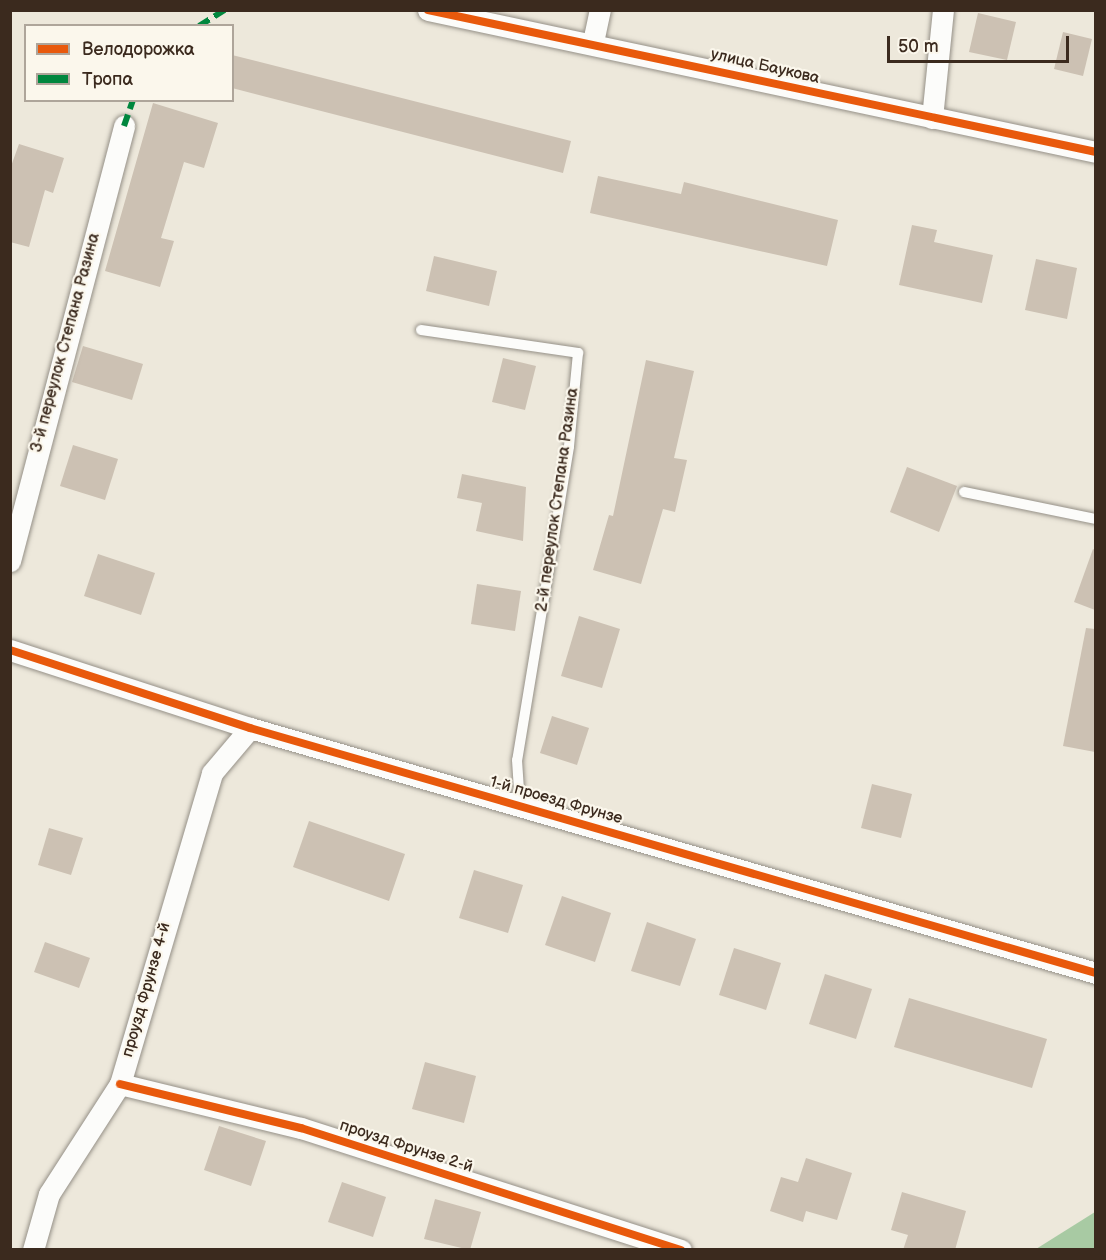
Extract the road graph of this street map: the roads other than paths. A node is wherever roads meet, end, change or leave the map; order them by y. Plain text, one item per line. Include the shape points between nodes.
1 (428, 10) edge
2 (600, 10) edge
3 (943, 10) edge
4 (593, 42) junction
5 (932, 118) junction
6 (124, 126) dead end
7 (1095, 152) edge
8 (421, 330) dead end
9 (964, 492) dead end
10 (1095, 519) edge
11 (10, 561) edge
12 (10, 650) edge
13 (250, 728) junction
14 (520, 805) junction
15 (1095, 973) edge
16 (120, 1084) junction
17 (33, 1250) edge
18 (681, 1250) edge

1 - 4 street, улица Баукова
2 - 4 street
3 - 5 street
4 - 5 street, улица Баукова
5 - 7 street, улица Баукова
6 - 11 street, 3-й переулок Степана Разина
8 - 14 lane, 2-й переулок Степана Разина via 578,353 569,447 517,760
9 - 10 lane
12 - 13 street, 1-й проезд Фрунзе
13 - 14 street, 1-й проезд Фрунзе
13 - 16 street, проузд Фрунзе 4-й via 212,773
14 - 15 street, 1-й проезд Фрунзе
16 - 17 street, проузд Фрунзе 4-й via 49,1194
16 - 18 street, проузд Фрунзе 2-й via 301,1128

